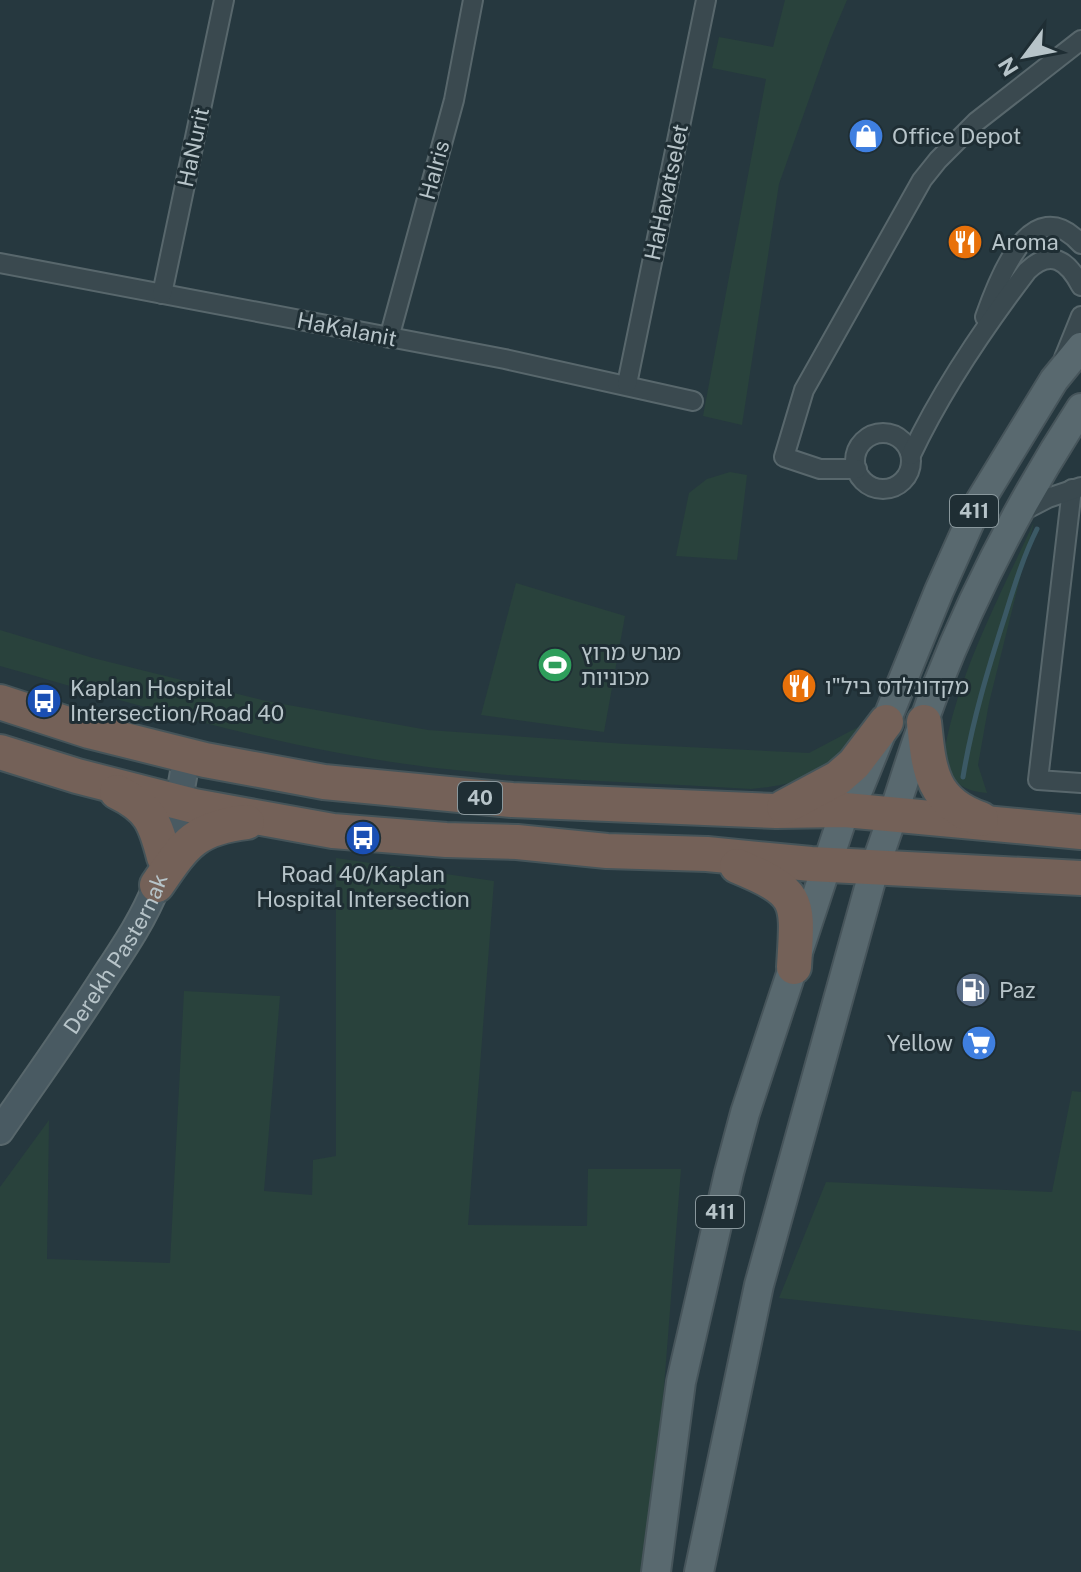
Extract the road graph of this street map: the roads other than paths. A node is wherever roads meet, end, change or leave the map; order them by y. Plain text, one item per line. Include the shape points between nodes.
1 (224, 0) edge
2 (473, 0) edge
3 (706, 0) edge
4 (1081, 40) edge
5 (1081, 244) edge
6 (0, 263) edge
7 (1081, 286) edge
8 (162, 294) junction
9 (1081, 316) edge
10 (389, 338) junction
11 (977, 338) junction
12 (1081, 347) edge
13 (1054, 380) junction
14 (627, 384) junction
15 (693, 401) dead end
16 (939, 403) junction
17 (1081, 408) edge
18 (893, 434) junction
19 (911, 455) junction
20 (857, 469) junction
21 (1076, 488) edge
22 (1015, 515) junction
23 (0, 702) edge
24 (886, 722) junction
25 (924, 722) junction
26 (0, 752) edge
27 (187, 755) junction
28 (95, 781) junction
29 (1081, 783) edge
30 (179, 802) junction
31 (845, 810) junction
32 (776, 811) junction
33 (895, 815) junction
34 (261, 820) junction
35 (996, 825) junction
36 (1081, 832) edge
37 (707, 854) junction
38 (828, 863) junction
39 (875, 866) junction
40 (160, 871) junction
41 (1081, 878) edge
42 (794, 967) junction
43 (0, 1131) edge
44 (656, 1572) edge
45 (699, 1572) edge

1 - 8 street, HaNurit
2 - 10 street, HaIris via 454,100
3 - 14 street, HaHavatselet
4 - 20 street via 976,122 938,160 907,204 815,368 784,457 820,469
5 - 11 street via 1073,235 1048,228 1019,243
6 - 8 street, HaKalanit
7 - 11 street via 1064,262 1035,263
8 - 10 street, HaKalanit
9 - 13 street
10 - 14 street, HaKalanit
11 - 16 street
12 - 13 main road, 411
13 - 24 main road, 411 via 977,506
14 - 15 street, HaKalanit
16 - 18 street via 906,431
16 - 19 street
17 - 22 main road, 411
18 - 19 street
18 - 20 street via 875,434 861,444
19 - 20 street via 908,474 886,489 868,484
21 - 22 street
21 - 29 street via 1038,780
22 - 25 main road, 411 via 964,618
23 - 27 highway, 40
24 - 31 main road, 411
24 - 32 highway via 838,778
25 - 33 main road, 411
25 - 35 highway via 927,758 939,791 963,813
26 - 28 highway, 40
27 - 30 street, Derekh Pasternak
27 - 32 highway, 40 via 282,776 451,796
28 - 30 highway, 40
28 - 40 highway via 136,801 148,813 156,826
30 - 34 highway, 40
30 - 40 street, Derekh Pasternak
31 - 32 highway, 40
31 - 33 highway, 40
31 - 38 main road, 411
33 - 35 highway, 40
33 - 39 main road, 411
34 - 37 highway, 40 via 400,837
34 - 40 highway via 210,828
35 - 36 highway, 40
37 - 38 highway, 40
37 - 42 highway via 776,882 788,895 797,928
38 - 39 highway, 40
38 - 42 main road, 411
39 - 41 highway, 40
39 - 45 main road, 411 via 759,1285
40 - 43 street, Derekh Pasternak via 130,937
42 - 44 main road, 411 via 745,1113 695,1320 679,1395

